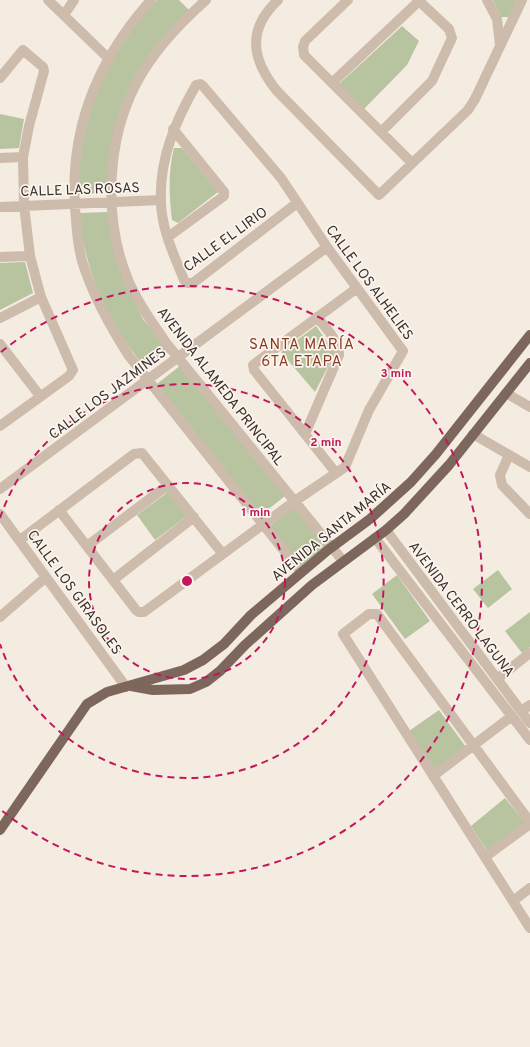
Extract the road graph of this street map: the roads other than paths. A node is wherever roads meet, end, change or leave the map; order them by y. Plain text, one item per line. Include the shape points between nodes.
1 (48, 0) edge
2 (74, 0) edge
3 (151, 0) edge
4 (278, 0) edge
5 (348, 0) edge
6 (487, 0) edge
7 (522, 0) edge
8 (419, 1) edge
9 (200, 2) edge
10 (64, 15) junction
11 (500, 47) junction
12 (108, 58) junction
13 (0, 78) edge
14 (332, 83) junction
15 (200, 84) joint
16 (173, 129) junction
17 (381, 132) junction
18 (23, 157) junction
19 (0, 158) edge
20 (412, 163) junction
21 (160, 200) junction
22 (112, 202) junction
23 (75, 203) junction
24 (297, 203) junction
25 (24, 206) junction
26 (0, 207) edge
27 (168, 237) junction
28 (327, 247) junction
29 (30, 256) junction
30 (0, 257) edge
31 (357, 288) junction
32 (41, 297) junction
33 (317, 317) junction
34 (0, 318) edge
35 (530, 334) edge
36 (0, 344) edge
37 (178, 357) junction
38 (530, 363) edge
39 (148, 379) junction
40 (506, 393) junction
41 (40, 396) junction
42 (530, 407) edge
43 (0, 426) edge
44 (305, 434) junction
45 (474, 434) junction
46 (509, 455) junction
47 (530, 467) edge
48 (336, 473) junction
49 (168, 485) junction
50 (0, 489) edge
51 (295, 501) junction
52 (59, 510) junction
53 (0, 514) edge
54 (530, 514) edge
55 (194, 517) junction
56 (263, 524) junction
57 (386, 530) junction
58 (375, 538) junction
59 (20, 540) junction
60 (87, 546) junction
61 (332, 547) junction
62 (222, 553) junction
63 (343, 561) junction
64 (302, 572) junction
65 (46, 577) junction
66 (113, 580) junction
67 (0, 617) edge
68 (530, 653) edge
69 (497, 678) junction
70 (128, 687) junction
71 (530, 704) edge
72 (517, 714) junction
73 (530, 723) edge
74 (530, 740) edge
75 (473, 746) junction
76 (433, 776) junction
77 (530, 823) edge
78 (0, 830) edge
79 (485, 858) junction
80 (530, 888) edge
81 (513, 901) junction
82 (530, 928) edge

1 - 10 street
2 - 10 street
3 - 12 street
4 - 20 street via 264,17 258,30 257,61 264,76 379,195
5 - 14 street via 309,36 303,47 304,55
6 - 11 street via 497,19
7 - 11 street
8 - 14 street
8 - 17 street via 449,29 452,38 432,81
9 - 22 street, AVENIDA ALAMEDA PRINCIPAL via 160,48 136,84 117,136 113,160
10 - 12 street
11 - 20 street via 476,99 468,110
12 - 23 street via 97,78 79,135 74,177
13 - 18 street via 23,50 43,67
14 - 17 street
15 - 16 street, CALLE EL LIRIO via 196,85
15 - 24 street, CALLE LOS ALHELIES via 281,178
16 - 21 street, CALLE EL LIRIO
16 - 27 street via 224,192 224,196
17 - 20 street
18 - 19 street
18 - 25 street
21 - 22 street, CALLE LAS ROSAS
21 - 27 street, CALLE EL LIRIO
22 - 23 street, CALLE LAS ROSAS
22 - 37 street, AVENIDA ALAMEDA PRINCIPAL via 119,250 129,282 147,316
23 - 25 street, CALLE LAS ROSAS
23 - 39 street via 83,266 96,299 110,327
24 - 27 street, CALLE EL LIRIO via 193,283 184,280
24 - 28 street, CALLE LOS ALHELIES
25 - 26 street, CALLE LAS ROSAS
25 - 29 street
28 - 31 street, CALLE LOS ALHELIES
28 - 37 street, CALLE LOS JAZMINES
29 - 30 street
29 - 32 street
31 - 33 street
31 - 48 street, CALLE LOS ALHELIES via 403,351 369,410 345,467
32 - 34 street
32 - 41 street via 74,370
33 - 44 street via 340,349
33 - 44 street via 254,365 254,370
35 - 61 main road, AVENIDA SANTA MARÍA via 411,482 370,519
36 - 41 street
37 - 39 street, CALLE LOS JAZMINES
37 - 51 street, AVENIDA ALAMEDA PRINCIPAL
38 - 40 main road, AVENIDA SANTA MARÍA
39 - 50 street, CALLE LOS JAZMINES
39 - 56 street
40 - 42 street
40 - 45 main road, AVENIDA SANTA MARÍA
41 - 43 street
44 - 48 street
45 - 46 street
45 - 57 main road, AVENIDA SANTA MARÍA via 449,466
46 - 47 street
46 - 54 street via 500,475 502,485
48 - 51 street, CALLE LOS ALHELIES
49 - 52 street via 142,453 138,452
49 - 55 street
49 - 60 street
51 - 56 street, CALLE LOS ALHELIES
51 - 61 street, AVENIDA ALAMEDA PRINCIPAL
52 - 59 street
52 - 60 street
53 - 59 street, CALLE LOS GIRASOLES
55 - 62 street
55 - 66 street
56 - 62 street, CALLE LOS ALHELIES
56 - 64 street
57 - 58 main road, AVENIDA SANTA MARÍA
57 - 69 street, AVENIDA CERRO LAGUNA
58 - 63 main road, AVENIDA SANTA MARÍA
58 - 72 street
59 - 65 street, CALLE LOS GIRASOLES
60 - 66 street
61 - 63 street, AVENIDA ALAMEDA PRINCIPAL
61 - 64 main road, AVENIDA SANTA MARÍA
62 - 66 street, CALLE LOS ALHELIES via 144,612 136,610
63 - 70 main road, AVENIDA SANTA MARÍA via 307,590 206,682 180,690
64 - 70 main road, AVENIDA SANTA MARÍA via 251,615 214,653 184,670
65 - 67 street
65 - 70 street, CALLE LOS GIRASOLES
68 - 69 street
69 - 72 street, AVENIDA CERRO LAGUNA
70 - 78 main road, AVENIDA SANTA MARÍA via 107,692 87,704
71 - 72 street
72 - 73 street, AVENIDA CERRO LAGUNA
72 - 74 street
72 - 75 street
75 - 76 street
75 - 76 street via 378,614 369,614 343,634
75 - 77 street
76 - 79 street
77 - 79 street
79 - 81 street
80 - 81 street
81 - 82 street

